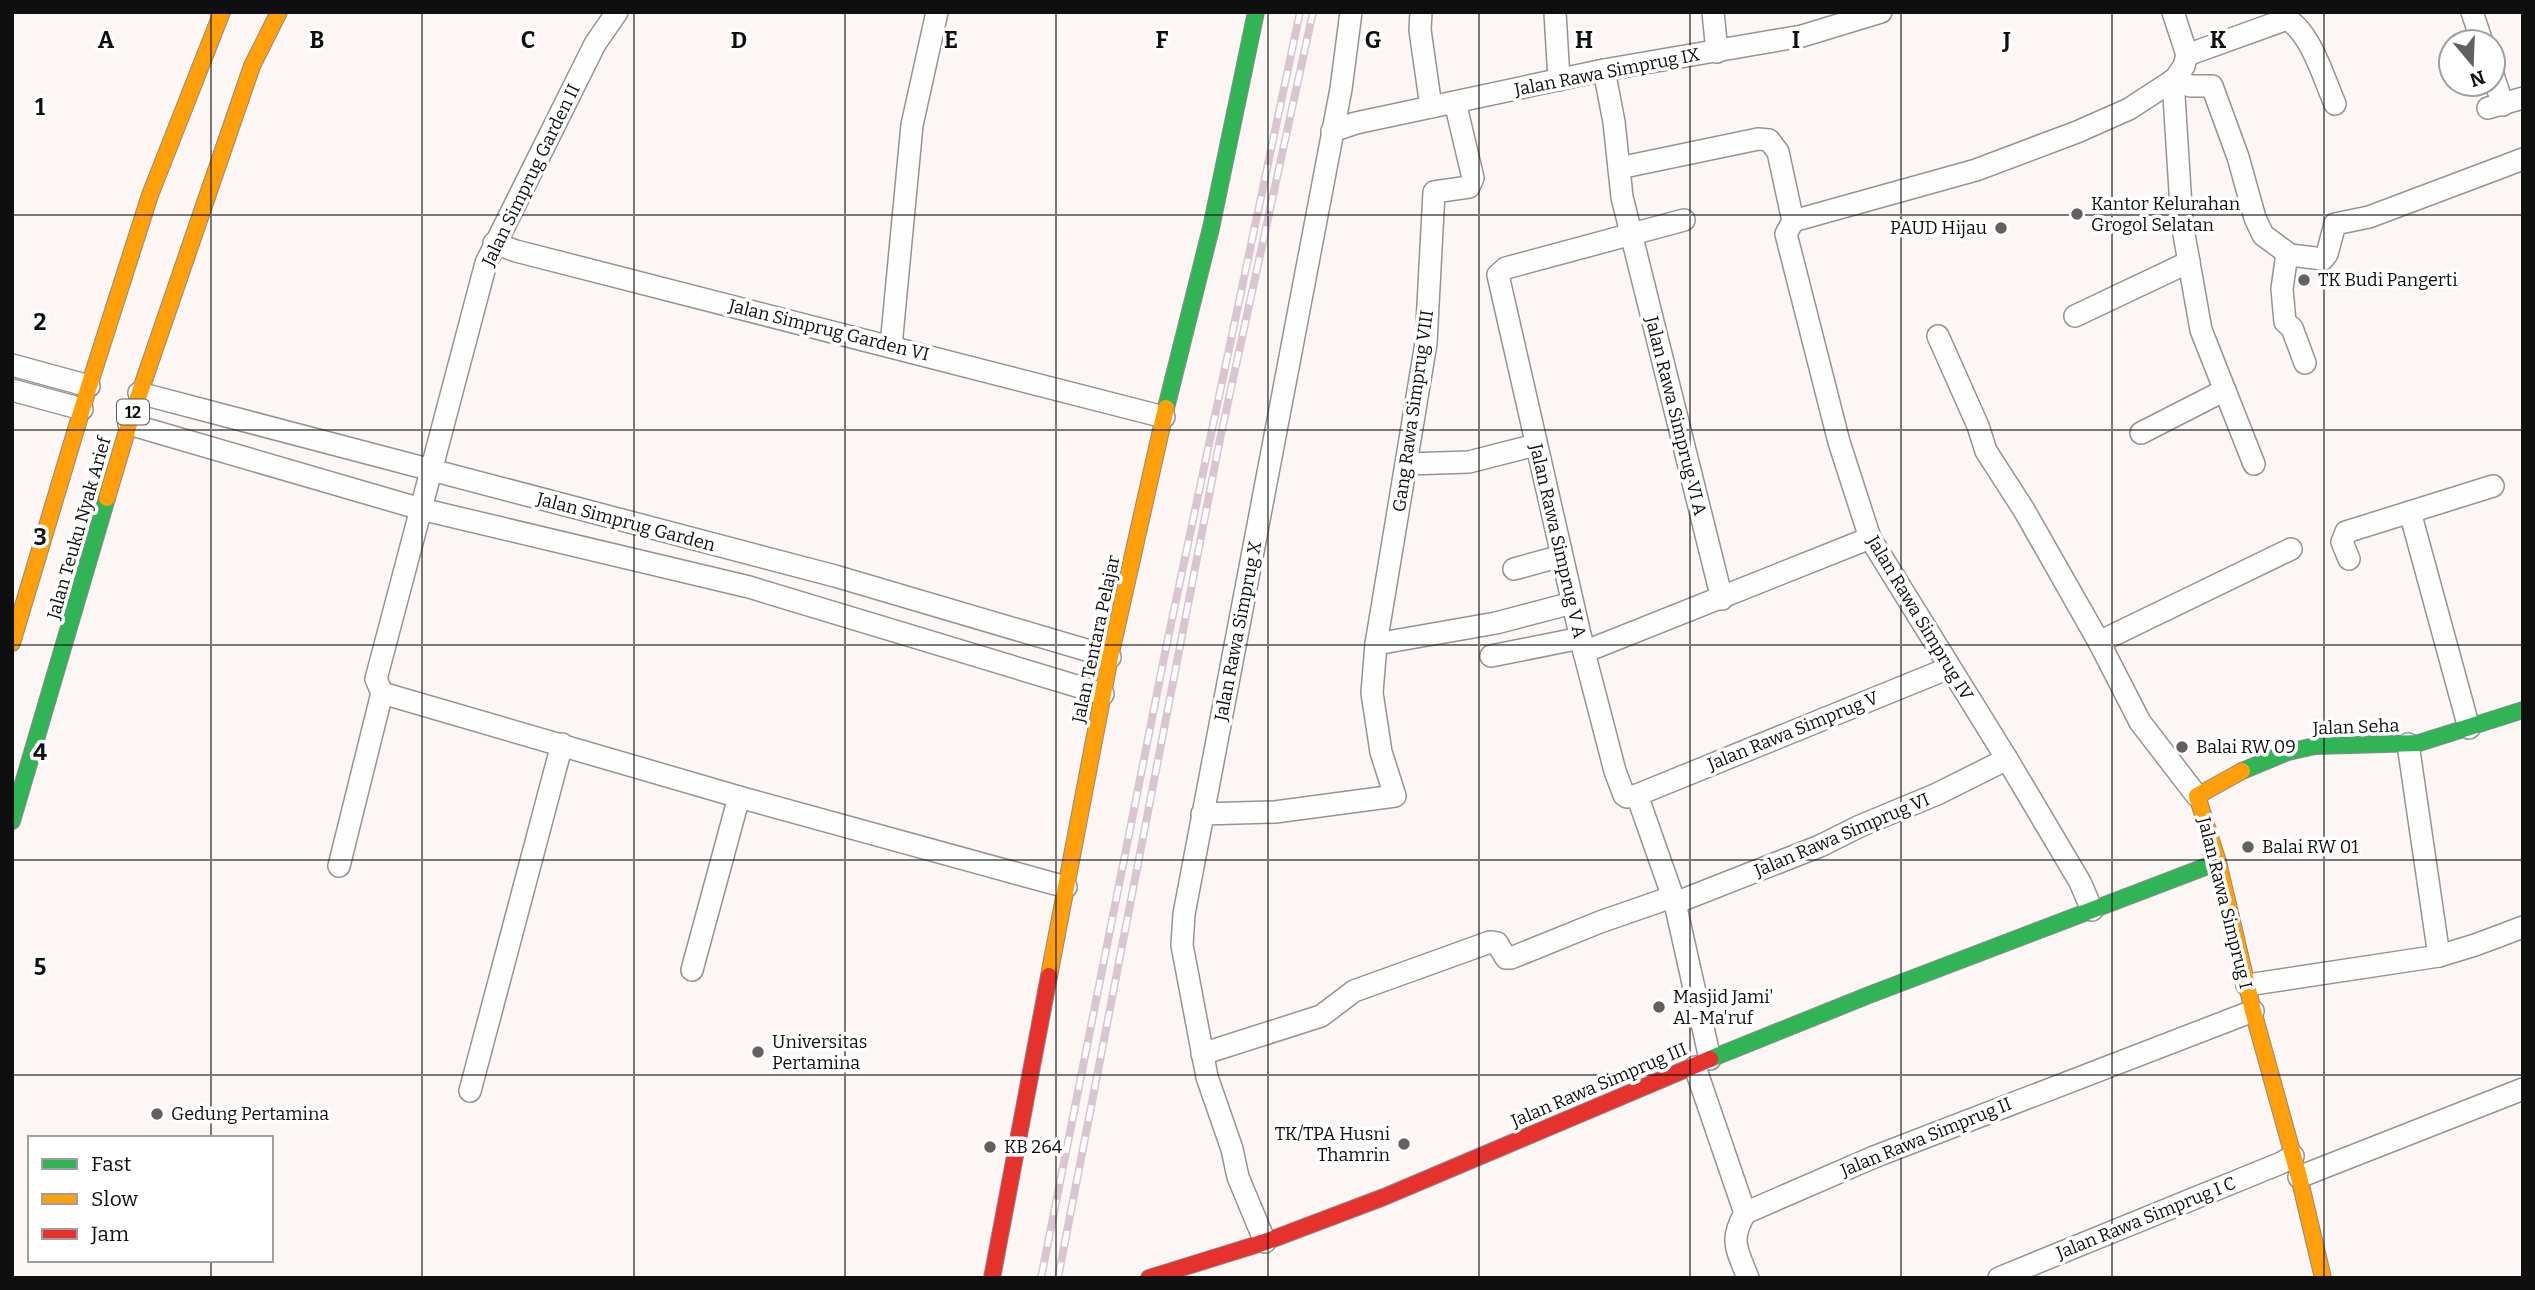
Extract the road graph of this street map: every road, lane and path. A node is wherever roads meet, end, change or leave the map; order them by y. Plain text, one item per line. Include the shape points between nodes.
1 (222, 12) edge
2 (279, 12) edge
3 (617, 12) edge
4 (937, 12) edge
5 (1256, 12) edge
6 (1351, 12) edge
7 (1421, 12) edge
8 (1555, 12) edge
9 (1713, 12) edge
10 (1881, 12) edge
11 (2173, 12) edge
12 (1717, 52) junction
13 (2187, 55) junction
14 (1604, 70) junction
15 (2174, 79) junction
16 (1559, 80) junction
17 (1455, 102) junction
18 (2335, 104) dead end
19 (1431, 107) junction
20 (1332, 131) junction
21 (2523, 159) edge
22 (1619, 168) junction
23 (1684, 220) dead end
24 (1793, 221) junction
25 (1630, 234) junction
26 (494, 243) junction
27 (2287, 253) junction
28 (2189, 261) junction
29 (2075, 316) dead end
30 (1938, 337) dead end
31 (891, 345) junction
32 (2305, 363) dead end
33 (12, 365) edge
34 (89, 386) junction
35 (12, 390) edge
36 (2225, 390) junction
37 (139, 393) junction
38 (82, 409) junction
39 (1164, 417) junction
40 (129, 424) junction
41 (2141, 433) dead end
42 (1535, 445) junction
43 (1406, 464) junction
44 (2254, 464) dead end
45 (431, 471) junction
46 (2493, 486) dead end
47 (421, 509) junction
48 (2410, 512) junction
49 (1870, 538) junction
50 (2291, 549) dead end
51 (759, 556) junction
52 (1561, 556) junction
53 (2349, 559) dead end
54 (1514, 569) dead end
55 (835, 576) junction
56 (749, 587) junction
57 (1722, 599) junction
58 (1572, 603) junction
59 (824, 609) junction
60 (2099, 642) junction
61 (12, 643) edge
62 (1376, 644) junction
63 (1582, 645) junction
64 (1492, 656) dead end
65 (1110, 657) junction
66 (1949, 668) junction
67 (382, 693) junction
68 (1103, 694) junction
69 (2523, 710) edge
70 (2469, 728) junction
71 (562, 744) junction
72 (2407, 744) junction
73 (2007, 759) junction
74 (1637, 795) junction
75 (2197, 796) junction
76 (738, 797) junction
77 (1202, 814) junction
78 (12, 821) edge
79 (2218, 862) junction
80 (340, 866) dead end
81 (1066, 887) junction
82 (1673, 900) junction
83 (2092, 911) junction
84 (2523, 927) edge
85 (2439, 956) junction
86 (692, 970) dead end
87 (2247, 985) junction
88 (2253, 1011) junction
89 (1202, 1054) junction
90 (1702, 1063) junction
91 (2523, 1089) edge
92 (470, 1091) dead end
93 (2292, 1156) junction
94 (2299, 1177) junction
95 (1745, 1213) junction
96 (1265, 1242) junction
97 (2319, 1276) edge
98 (992, 1278) edge
99 (1149, 1278) edge
100 (1748, 1278) edge
101 (1999, 1278) edge

1 - 34 main road, Jalan Teuku Nyak Arief via 150,195
2 - 37 main road, Jalan Teuku Nyak Arief / 12 via 252,66
3 - 26 street, Jalan Simprug Garden II via 595,44
4 - 31 street via 912,125
5 - 39 main road, Jalan Tentara Pelajar via 1211,228
6 - 20 street, Jalan Rawa Simprug X
7 - 19 street
8 - 16 street
9 - 12 street
10 - 12 street, Jalan Rawa Simprug IX via 1802,36
11 - 13 street
12 - 14 street, Jalan Rawa Simprug IX
13 - 15 street
13 - 18 street via 2287,19 2304,36
14 - 16 street, Jalan Rawa Simprug IX
14 - 22 street, Jalan Rawa Simprug VI A
15 - 24 street via 2129,109 1983,168
15 - 27 street via 2190,86 2212,86 2255,218 2263,235
15 - 28 street via 2182,223
16 - 17 street, Jalan Rawa Simprug IX
17 - 19 street, Jalan Rawa Simprug IX
17 - 43 street, Gang Rawa Simprug VIII via 1473,178 1469,187 1434,192 1426,343
19 - 20 street, Jalan Rawa Simprug IX
20 - 77 street, Jalan Rawa Simprug X
21 - 27 street via 2369,217 2335,224 2323,259
22 - 24 street, Jalan Rawa Simprug IV via 1758,138 1769,140 1778,152
22 - 25 street, Jalan Rawa Simprug VI A
23 - 25 street
24 - 49 street, Jalan Rawa Simprug IV via 1786,234 1839,442
25 - 42 street, Jalan Rawa Simprug V A via 1501,271 1498,279
25 - 57 street, Jalan Rawa Simprug VI A
26 - 31 street, Jalan Simprug Garden VI
26 - 45 street, Jalan Simprug Garden II
27 - 32 street via 2282,289 2285,322 2292,328
28 - 29 street
28 - 36 street via 2201,330
30 - 60 street, Jalan Rawa Simprug I via 1986,451
31 - 39 street, Jalan Simprug Garden VI
33 - 34 street
34 - 38 main road, Jalan Teuku Nyak Arief
35 - 38 street
36 - 41 street
36 - 44 street
37 - 40 main road, Jalan Teuku Nyak Arief / 12
37 - 45 street, Jalan Simprug Garden
38 - 61 main road, Jalan Teuku Nyak Arief
39 - 65 main road, Jalan Tentara Pelajar
40 - 47 street, Jalan Simprug Garden
40 - 78 main road, Jalan Teuku Nyak Arief / 12
42 - 43 street via 1469,462
42 - 52 street, Jalan Rawa Simprug V A
43 - 62 street, Gang Rawa Simprug VIII
45 - 47 street, Jalan Simprug Garden II
45 - 51 street, Jalan Simprug Garden
46 - 48 street
47 - 56 street, Jalan Simprug Garden
47 - 67 street via 376,679
48 - 53 street via 2346,532 2342,542
48 - 70 street
49 - 57 street
49 - 66 street, Jalan Rawa Simprug IV
50 - 60 street
51 - 55 street, Jalan Simprug Garden
51 - 56 street
52 - 54 street
52 - 58 street, Jalan Rawa Simprug V A
55 - 59 street
55 - 65 street, Jalan Simprug Garden
56 - 59 street, Jalan Simprug Garden
57 - 63 street
58 - 62 street via 1496,623
58 - 63 street, Jalan Rawa Simprug V A
59 - 68 street, Jalan Simprug Garden
60 - 75 street, Jalan Rawa Simprug I via 2140,722
62 - 77 street, Gang Rawa Simprug VIII via 1373,693 1381,752 1395,796 1275,812
63 - 64 street
63 - 74 street, Jalan Rawa Simprug V A via 1615,771 1624,794
65 - 68 main road, Jalan Tentara Pelajar
66 - 73 street, Jalan Rawa Simprug IV
66 - 74 street, Jalan Rawa Simprug V
67 - 71 street
67 - 80 street
68 - 81 main road, Jalan Tentara Pelajar
69 - 70 main road, Jalan Seha
70 - 72 main road, Jalan Seha
71 - 76 street
71 - 92 street
72 - 75 main road, Jalan Seha via 2315,746 2288,752 2229,776
72 - 85 street
73 - 82 street, Jalan Rawa Simprug VI via 1820,846
73 - 83 street, Jalan Rawa Simprug IV via 2080,882
74 - 82 street
75 - 79 main road, Jalan Rawa Simprug I
76 - 81 street
76 - 86 street
77 - 89 street, Jalan Rawa Simprug X via 1182,944
79 - 83 main road, Jalan Rawa Simprug III
79 - 87 main road, Jalan Rawa Simprug I
81 - 98 main road, Jalan Tentara Pelajar
82 - 89 street, Jalan Rawa Simprug VI via 1600,922 1511,958 1490,942 1354,991 1321,1016
82 - 90 street
83 - 90 main road, Jalan Rawa Simprug III
84 - 85 street
85 - 87 street
87 - 88 main road, Jalan Rawa Simprug I
88 - 93 main road, Jalan Rawa Simprug I
88 - 95 street, Jalan Rawa Simprug II via 1874,1157
89 - 96 street, Jalan Rawa Simprug X via 1238,1177
90 - 95 street
90 - 96 main road, Jalan Rawa Simprug III
91 - 94 street
93 - 94 main road, Jalan Rawa Simprug I
93 - 101 street, Jalan Rawa Simprug I C
94 - 97 main road, Jalan Rawa Simprug I
95 - 100 street via 1734,1242
96 - 99 main road, Jalan Rawa Simprug III

